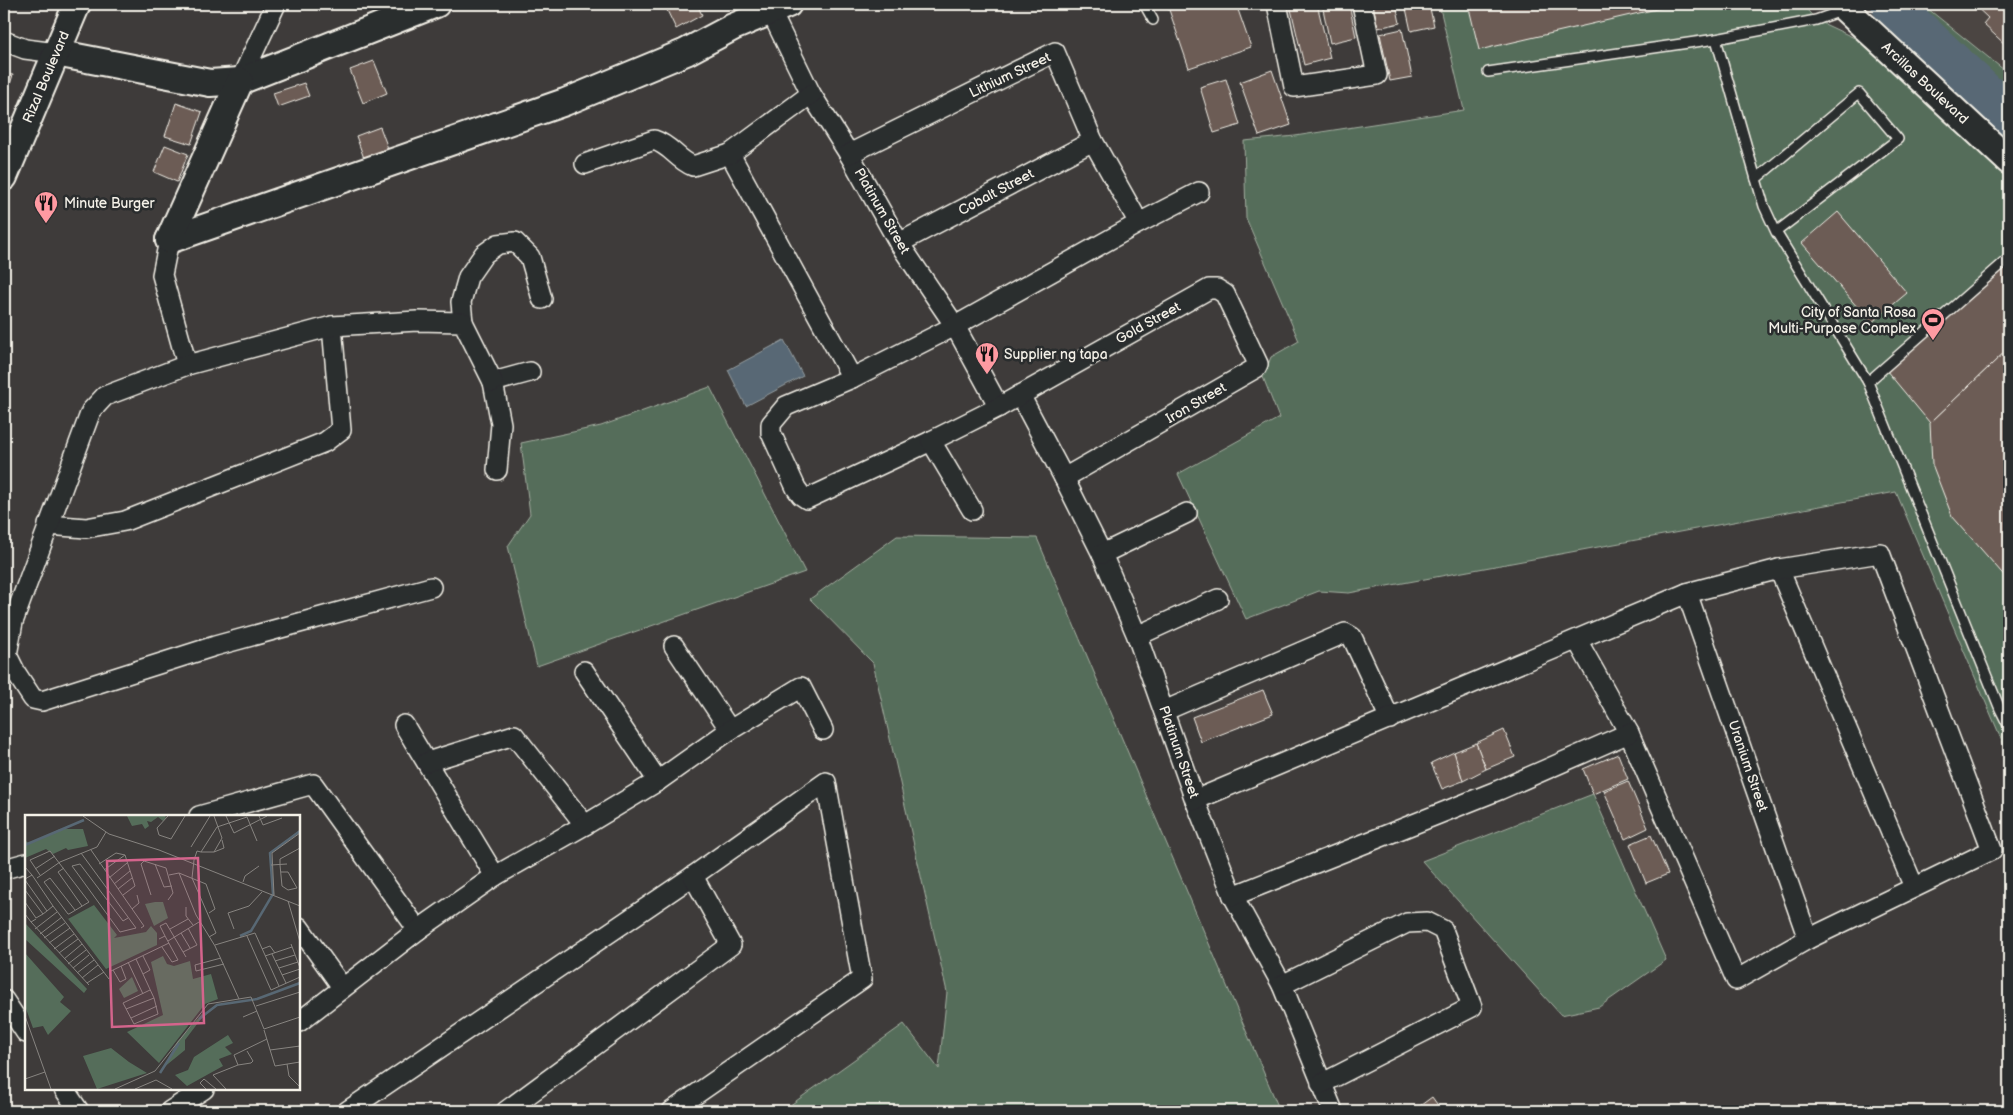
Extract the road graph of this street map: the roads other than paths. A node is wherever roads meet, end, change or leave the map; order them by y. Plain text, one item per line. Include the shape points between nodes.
1 (77, 4) edge
2 (276, 4) edge
3 (436, 4) edge
4 (1144, 4) edge
5 (1277, 4) edge
6 (1362, 4) edge
7 (1849, 6) edge
8 (780, 8) edge
9 (1153, 20) dead end
10 (1716, 38) junction
11 (4, 41) edge
12 (56, 53) junction
13 (1488, 72) dead end
14 (240, 81) junction
15 (811, 94) junction
16 (1093, 141) junction
17 (730, 154) junction
18 (849, 154) junction
19 (2009, 162) edge
20 (585, 164) dead end
21 (4, 177) edge
22 (1756, 179) junction
23 (1199, 192) dead end
24 (1139, 223) junction
25 (1776, 232) junction
26 (169, 240) junction
27 (899, 243) junction
28 (2009, 258) edge
29 (1225, 294) joint
30 (542, 299) dead end
31 (463, 322) junction
32 (332, 326) junction
33 (955, 326) junction
34 (187, 365) junction
35 (530, 372) dead end
36 (852, 378) junction
37 (493, 382) junction
38 (1868, 382) junction
39 (1020, 395) junction
40 (999, 407) junction
41 (930, 441) junction
42 (498, 470) dead end
43 (1064, 478) junction
44 (972, 510) dead end
45 (1186, 512) dead end
46 (48, 525) junction
47 (1102, 554) junction
48 (1780, 569) junction
49 (431, 587) dead end
50 (1687, 593) junction
51 (1218, 599) dead end
52 (1137, 636) junction
53 (1578, 640) junction
54 (674, 646) dead end
55 (584, 671) dead end
56 (1164, 711) junction
57 (1390, 719) junction
58 (404, 725) dead end
59 (2009, 727) edge
60 (730, 730) junction
61 (823, 730) dead end
62 (1629, 733) junction
63 (427, 762) junction
64 (658, 781) junction
65 (1195, 800) junction
66 (211, 815) edge
67 (585, 825) junction
68 (25, 863) edge
69 (4, 869) edge
70 (495, 876) junction
71 (693, 876) junction
72 (1914, 887) junction
73 (1233, 896) junction
74 (300, 928) edge
75 (418, 930) junction
76 (1808, 938) junction
77 (1282, 985) junction
78 (342, 987) junction
79 (4, 1000) edge
80 (300, 1021) edge
81 (25, 1032) edge
82 (1321, 1084) junction
83 (65, 1090) edge
84 (198, 1090) edge
85 (79, 1111) edge
86 (170, 1111) edge
87 (347, 1111) edge
88 (506, 1111) edge
89 (672, 1111) edge
90 (1333, 1111) edge

1 - 12 street, Rizal Boulevard
2 - 14 street
3 - 14 street
4 - 9 lane
5 - 6 street via 1294,87 1377,75
7 - 10 lane via 1816,20
7 - 19 street, Arcillas Boulevard
8 - 15 street, Platinum Street
8 - 26 street via 733,27 686,52 565,102
10 - 13 lane
10 - 22 lane
11 - 12 street via 25,49
12 - 14 street via 210,83
12 - 21 street, Rizal Boulevard
14 - 26 street
15 - 17 street
15 - 18 street, Platinum Street
16 - 18 street, Lithium Street via 1055,52
16 - 24 street, Lithium Street
16 - 27 street, Cobalt Street
17 - 20 street via 693,166 683,162 665,144 654,140
17 - 36 street
18 - 27 street, Platinum Street
22 - 25 lane
22 - 25 lane via 1859,93 1898,139
23 - 24 street
24 - 33 street
25 - 38 lane
26 - 34 street via 162,275
27 - 33 street, Platinum Street
28 - 38 lane
29 - 39 street, Gold Street via 1209,289
29 - 43 street, Iron Street via 1258,364 1256,368
30 - 31 street via 530,257 515,242 498,244 484,254 468,277 461,302
31 - 32 street
31 - 37 street
32 - 34 street
32 - 46 street via 341,430 325,442 125,521 86,528
33 - 36 street
33 - 40 street, Platinum Street
34 - 46 street via 105,396 91,411
35 - 37 street
36 - 41 street, Gold Street via 786,406 771,424 771,433 801,496 807,499
37 - 42 street via 501,424
38 - 59 lane
39 - 40 street, Gold Street
39 - 43 street, Platinum Street
40 - 41 street, Gold Street
41 - 44 street
43 - 47 street, Platinum Street
45 - 47 street
46 - 49 street via 13,622 7,650 11,665 29,694 33,699 42,701 215,646
47 - 52 street, Platinum Street
48 - 50 street
48 - 72 street
48 - 72 street via 1880,553 1992,850
50 - 53 street
50 - 76 street, Uranium Street
51 - 52 street
52 - 56 street, Platinum Street
53 - 57 street
53 - 62 street
54 - 60 street
55 - 64 street
56 - 57 street via 1345,633 1352,637
56 - 65 street, Platinum Street
57 - 65 street
58 - 63 street
60 - 61 street via 801,687
60 - 64 street
62 - 73 street via 1499,790
62 - 76 street via 1736,980
63 - 67 street via 514,735
63 - 70 street
64 - 67 street
65 - 73 street, Platinum Street
66 - 75 street via 313,784
67 - 70 street
68 - 69 street
70 - 75 street
71 - 87 street
71 - 88 street via 730,945
71 - 89 street via 826,782 862,978
72 - 76 street
73 - 77 street, Platinum Street
74 - 78 street
75 - 78 street
77 - 82 street, Platinum Street
77 - 82 street via 1407,923 1427,922 1443,930 1472,1007
78 - 80 street
79 - 81 street
82 - 90 street, Platinum Street
83 - 85 street
84 - 86 street

